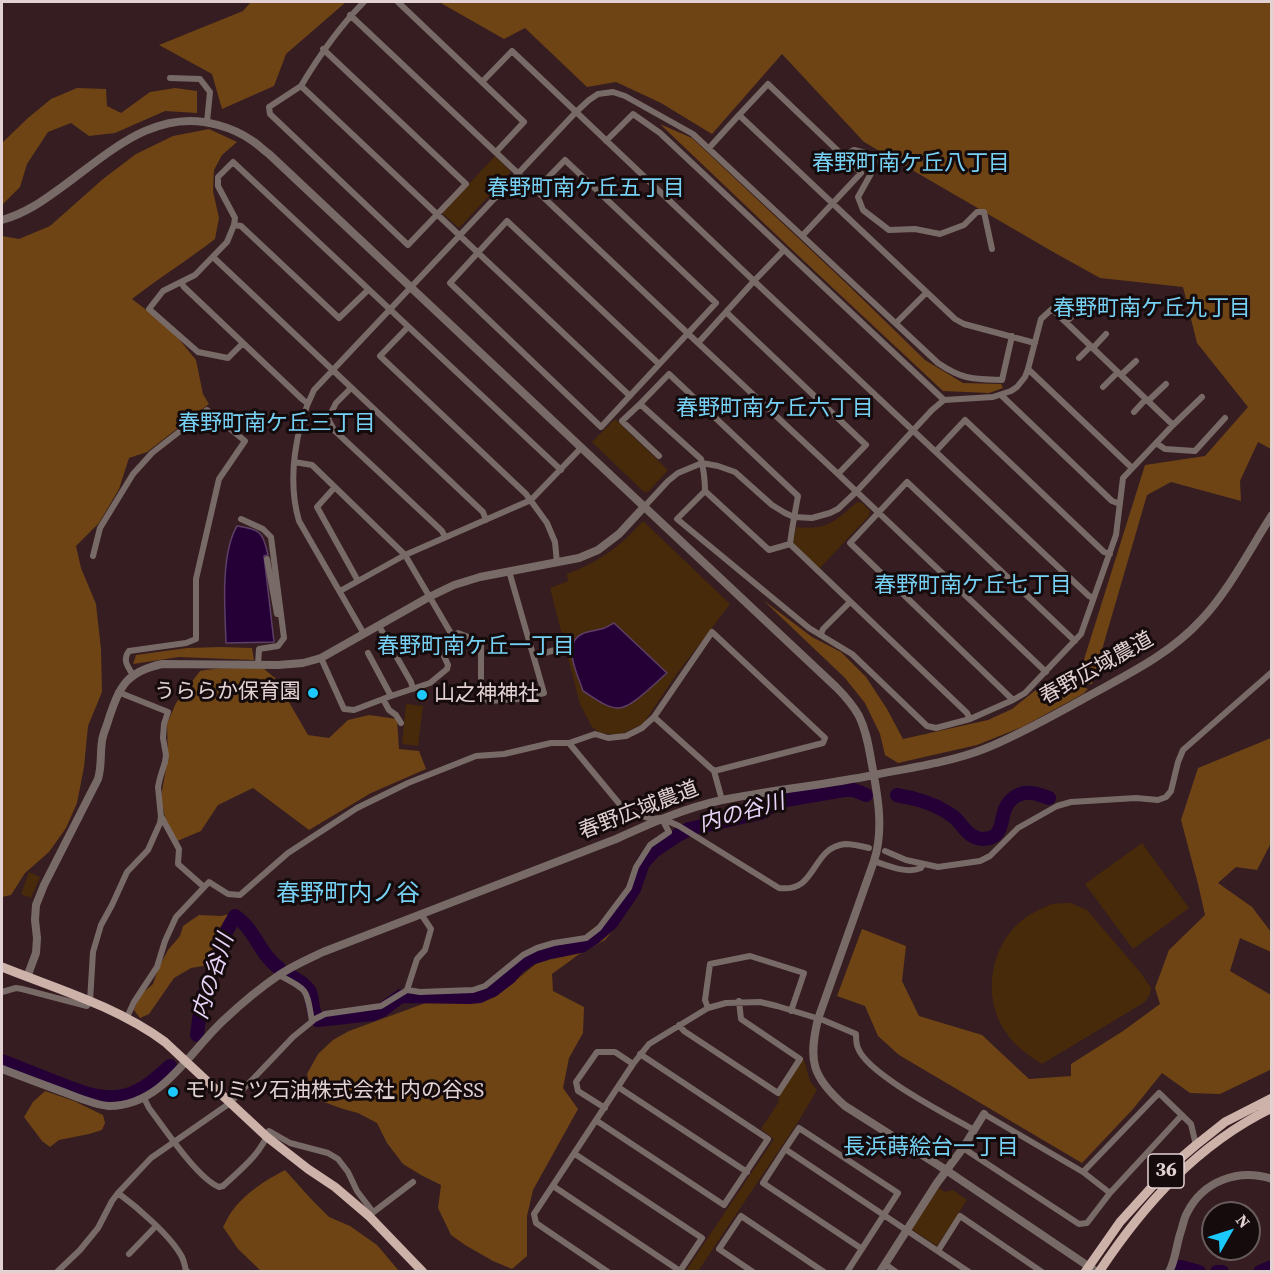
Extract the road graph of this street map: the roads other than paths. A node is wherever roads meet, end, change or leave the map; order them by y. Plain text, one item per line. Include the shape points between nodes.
1 (364, 2) edge
2 (398, 2) edge
3 (350, 15) junction
4 (323, 49) junction
5 (170, 78) dead end
6 (482, 82) junction
7 (300, 86) junction
8 (576, 112) junction
9 (739, 115) junction
10 (207, 122) junction
11 (606, 141) junction
12 (709, 148) junction
13 (496, 152) junction
14 (843, 156) junction
15 (518, 173) junction
16 (536, 190) junction
17 (832, 203) junction
18 (438, 214) junction
19 (2, 220) edge
20 (234, 225) junction
21 (460, 235) junction
22 (803, 235) junction
23 (992, 249) dead end
24 (784, 250) junction
25 (478, 253) junction
26 (213, 257) junction
27 (754, 281) junction
28 (181, 282) junction
29 (411, 287) junction
30 (368, 290) junction
31 (926, 293) junction
32 (390, 309) junction
33 (1080, 309) dead end
34 (726, 312) junction
35 (1066, 322) junction
36 (896, 324) junction
37 (408, 327) junction
38 (688, 334) junction
39 (1106, 334) dead end
40 (1012, 336) junction
41 (243, 343) junction
42 (698, 343) junction
43 (1035, 343) junction
44 (1092, 347) junction
45 (1079, 358) dead end
46 (1136, 361) dead end
47 (659, 364) junction
48 (1028, 369) junction
49 (333, 370) junction
50 (1120, 373) junction
51 (1166, 384) dead end
52 (1103, 387) dead end
53 (351, 388) junction
54 (1001, 394) junction
55 (630, 396) junction
56 (1202, 397) dead end
57 (944, 400) junction
58 (1147, 400) junction
59 (308, 403) junction
60 (640, 404) junction
61 (1134, 412) dead end
62 (1225, 418) dead end
63 (1173, 425) junction
64 (914, 430) junction
65 (1156, 443) junction
66 (581, 448) junction
67 (936, 451) junction
68 (658, 456) dead end
69 (294, 462) junction
70 (702, 463) junction
71 (1132, 468) junction
72 (561, 470) junction
73 (838, 474) junction
74 (335, 487) junction
75 (705, 491) junction
76 (856, 492) junction
77 (531, 500) junction
78 (1120, 504) junction
79 (644, 507) junction
80 (878, 513) junction
81 (1272, 515) edge
82 (794, 517) junction
83 (241, 519) dead end
84 (486, 520) junction
85 (445, 537) junction
86 (790, 544) junction
87 (1110, 554) junction
88 (405, 555) junction
89 (93, 556) dead end
90 (267, 558) dead end
91 (557, 563) junction
92 (509, 571) junction
93 (358, 581) junction
94 (340, 591) junction
95 (429, 597) junction
96 (1094, 598) junction
97 (850, 602) junction
98 (379, 626) junction
99 (283, 630) junction
100 (364, 634) junction
101 (821, 634) junction
102 (452, 635) junction
103 (1075, 641) junction
104 (562, 648) dead end
105 (368, 653) dead end
106 (534, 656) junction
107 (321, 658) junction
108 (258, 665) junction
109 (1046, 672) junction
110 (1272, 672) edge
111 (133, 675) junction
112 (413, 689) junction
113 (118, 692) junction
114 (391, 696) junction
115 (383, 699) junction
116 (1013, 700) junction
117 (654, 717) junction
118 (970, 718) junction
119 (401, 723) dead end
120 (569, 743) junction
121 (714, 771) junction
122 (874, 775) junction
123 (722, 800) junction
124 (161, 817) junction
125 (661, 818) junction
126 (868, 848) dead end
127 (885, 851) dead end
128 (874, 861) junction
129 (923, 864) junction
130 (204, 887) junction
131 (422, 914) junction
132 (2, 967) edge
133 (279, 975) junction
134 (27, 977) junction
135 (407, 990) junction
136 (2, 992) edge
137 (90, 1001) junction
138 (739, 1001) junction
139 (708, 1008) junction
140 (792, 1011) junction
141 (127, 1017) junction
142 (315, 1019) junction
143 (818, 1019) junction
144 (679, 1025) junction
145 (640, 1054) junction
146 (186, 1062) junction
147 (633, 1064) junction
148 (2, 1069) edge
149 (618, 1087) junction
150 (144, 1098) junction
151 (1272, 1098) edge
152 (230, 1103) junction
153 (605, 1108) junction
154 (1272, 1108) edge
155 (984, 1114) joint
156 (1182, 1115) junction
157 (597, 1120) junction
158 (974, 1130) junction
159 (267, 1137) junction
160 (174, 1141) junction
161 (1196, 1144) junction
162 (963, 1148) junction
163 (785, 1149) junction
164 (575, 1154) junction
165 (946, 1170) junction
166 (747, 1172) junction
167 (1083, 1172) junction
168 (1272, 1179) edge
169 (413, 1182) dead end
170 (553, 1186) junction
171 (118, 1193) junction
172 (1110, 1193) junction
173 (371, 1214) junction
174 (885, 1215) junction
175 (156, 1226) junction
176 (908, 1230) junction
177 (862, 1249) junction
178 (938, 1251) junction
179 (129, 1254) dead end
180 (1031, 1264) junction
181 (883, 1268) edge
182 (1093, 1270) edge
183 (57, 1272) edge
184 (188, 1272) edge
185 (423, 1272) edge
186 (608, 1272) edge
187 (753, 1272) edge
188 (824, 1272) edge
189 (847, 1272) edge
190 (896, 1272) edge
191 (969, 1272) edge
192 (1026, 1272) edge
193 (1042, 1272) edge
194 (1168, 1272) edge

1 - 3 street
2 - 6 street
3 - 4 street
3 - 13 street
4 - 7 street
4 - 18 street via 466,184
5 - 10 street via 200,78 210,92
6 - 8 street via 512,51
6 - 13 street via 524,122
7 - 18 street
7 - 18 street via 269,107 270,114 399,237 408,245
8 - 11 street
8 - 12 street via 598,94 613,92 684,128
8 - 15 street
9 - 12 street
9 - 14 street via 768,84
9 - 17 street
10 - 19 street via 168,122 147,129 124,141 35,207
10 - 29 street via 250,139 269,154
11 - 24 street via 633,114 660,133
11 - 27 street
12 - 22 street
13 - 15 street
14 - 17 street via 861,173
14 - 23 street via 854,150 875,161 858,197 863,210 889,230 915,229 940,234 964,225 977,212 984,212
15 - 16 street
15 - 21 street
16 - 38 street
16 - 38 street via 565,160 716,303
17 - 22 street
17 - 31 street
18 - 21 street
20 - 26 street via 227,242
20 - 30 street via 240,226 339,318
20 - 30 street via 235,218 218,186 218,177 233,162
21 - 25 street
21 - 29 street
22 - 36 street
24 - 27 street
24 - 57 street
25 - 47 street via 507,221
25 - 55 street
25 - 55 street via 450,283 601,427
26 - 28 street via 195,275
26 - 49 street
27 - 34 street
27 - 64 street
28 - 41 street
28 - 41 street via 163,291 149,309 198,352 228,358
29 - 32 street
29 - 66 street
30 - 32 street
31 - 36 street
31 - 40 street via 964,324
32 - 37 street
32 - 49 street
33 - 35 street
34 - 42 street
34 - 73 street via 866,445
35 - 43 street via 1052,309 1041,319
35 - 44 street
36 - 40 street via 938,363 970,379 1002,380
37 - 72 street
37 - 77 street via 380,356
38 - 42 street
38 - 47 street
39 - 44 street
40 - 43 street
41 - 59 street
42 - 73 street
43 - 48 street
44 - 45 street
44 - 50 street
46 - 50 street
47 - 55 street
48 - 54 street via 1017,387
48 - 71 street
49 - 53 street
49 - 59 street via 314,390
50 - 52 street
50 - 58 street
51 - 58 street
53 - 84 street via 483,512
53 - 85 street via 336,403 328,419 334,430
54 - 57 street
54 - 78 street via 1112,501
56 - 63 street
57 - 64 street
58 - 61 street
58 - 63 street
59 - 69 street
60 - 68 street via 622,422
60 - 70 street
60 - 82 street via 669,374 798,496
62 - 65 street via 1195,451 1165,449
63 - 65 street
64 - 67 street
64 - 76 street
65 - 71 street
66 - 72 street
66 - 79 street
67 - 87 street via 965,420
67 - 96 street
69 - 74 street via 312,465
69 - 94 street via 293,496 299,521
70 - 75 street
70 - 79 street via 678,473
70 - 82 street via 735,472 772,506
71 - 78 street via 1123,478
72 - 77 street
73 - 76 street
74 - 88 street
74 - 93 street via 317,507
75 - 86 street via 769,550
75 - 101 street via 677,519
76 - 80 street
76 - 82 street via 830,513
77 - 84 street
77 - 91 street via 555,542
78 - 87 street
79 - 91 street via 598,550
79 - 122 street via 850,702 867,737
80 - 103 street via 907,482
80 - 109 street
80 - 116 street via 850,543
81 - 122 street, 春野広域農道 via 1203,619 1152,661 984,749
82 - 86 street
83 - 99 street via 271,537
84 - 85 street
85 - 88 street
86 - 97 street
87 - 96 street
88 - 93 street
88 - 95 street
89 - 111 street via 100,528 133,474 152,453 207,410 245,441 219,479 196,579 196,639 129,651 127,666
90 - 99 street
91 - 92 street
92 - 95 street via 453,585
92 - 106 street
93 - 94 street
94 - 100 street
95 - 98 street
95 - 102 street
96 - 103 street
97 - 101 street
97 - 118 street
98 - 100 street
98 - 112 street
99 - 108 street via 284,638 278,646 259,649
100 - 107 street
101 - 118 street via 852,654 927,726 936,728
102 - 106 street via 458,633 480,642 481,693 488,701 544,693
102 - 112 street via 444,656 447,669 430,683
103 - 109 street
104 - 106 street
105 - 114 street
107 - 108 street
107 - 115 street via 344,710
108 - 111 street via 162,664
109 - 116 street
110 - 129 street via 1184,750 1166,797 1071,802 1018,828 980,861 938,867
111 - 113 street
112 - 114 street
113 - 124 street via 168,712 163,738 165,762 158,787
113 - 134 street via 103,737 98,779 36,905 36,953
114 - 115 street
115 - 119 street
116 - 118 street
117 - 120 street via 626,736 608,738 595,734
117 - 121 street
117 - 121 street via 712,632 825,738 823,743
120 - 125 street via 622,807 651,819
120 - 130 street via 476,756 446,767 357,808 288,853 240,895 228,894 209,882
121 - 123 street
122 - 123 street, 春野広域農道
122 - 128 street via 880,820
123 - 125 street, 春野広域農道
124 - 130 street via 179,849 178,864
124 - 137 street via 148,850 127,872 101,925 93,952
125 - 126 street via 779,888 789,890 805,881 830,849 843,844
125 - 131 street, 春野広域農道
125 - 135 street via 669,832 650,845 629,888 599,928 586,938 537,948 485,986 473,990
127 - 129 street
128 - 129 street via 916,870
128 - 143 street
130 - 141 street via 176,917 157,967
131 - 133 street, 春野広域農道 via 323,952
131 - 135 street via 431,929
132 - 134 main road
133 - 142 street via 303,988
133 - 146 street, 春野広域農道 via 226,1018
134 - 137 main road
135 - 142 street via 381,1006
136 - 137 street via 21,988 87,1006
137 - 141 main road
138 - 139 street
138 - 140 street
138 - 144 street via 741,1019 800,1059 778,1093
139 - 140 street via 705,1000 710,964 750,956 804,973
139 - 144 street
140 - 143 street
141 - 146 main road via 148,1029
142 - 152 street
143 - 158 street via 856,1034 858,1048 878,1071
143 - 165 street via 812,1052 821,1081 832,1094
144 - 145 street
145 - 147 street
145 - 166 street via 768,1139
146 - 150 street, 春野広域農道
146 - 152 main road
147 - 149 street
147 - 153 street via 615,1052 597,1052 576,1082 578,1091
148 - 150 street, 春野広域農道 via 107,1106
149 - 153 street
149 - 166 street
150 - 160 street
151 - 161 main road, 36 via 1225,1122
152 - 159 main road
152 - 160 street
153 - 157 street
154 - 182 main road, 36 via 1230,1131 1175,1176
155 - 158 street
155 - 167 street
156 - 161 street via 1191,1124
156 - 167 street via 1159,1093
156 - 172 street
157 - 164 street
157 - 166 street via 724,1205
158 - 162 street
159 - 160 street via 253,1157 219,1187 197,1171
159 - 173 main road
159 - 173 street via 269,1131 290,1143 338,1159
160 - 171 street
161 - 182 main road, 36 via 1120,1222
162 - 165 street
162 - 172 street via 1079,1224 1086,1223
163 - 174 street
163 - 174 street via 799,1128 898,1193
163 - 177 street via 763,1183
164 - 170 street
164 - 170 street via 702,1238 680,1271
165 - 176 street
165 - 182 street
167 - 172 street
168 - 194 street via 1241,1174 1208,1187 1187,1213
169 - 173 street
170 - 186 street via 534,1214 536,1223
171 - 175 street
171 - 183 street via 98,1228
173 - 185 main road
174 - 176 street
174 - 177 street
175 - 179 street
175 - 184 street via 183,1258
176 - 178 street
176 - 181 street
177 - 189 street
178 - 180 street via 960,1216
178 - 191 street
180 - 192 street
180 - 193 street
181 - 190 street
187 - 188 street via 719,1249 741,1216

